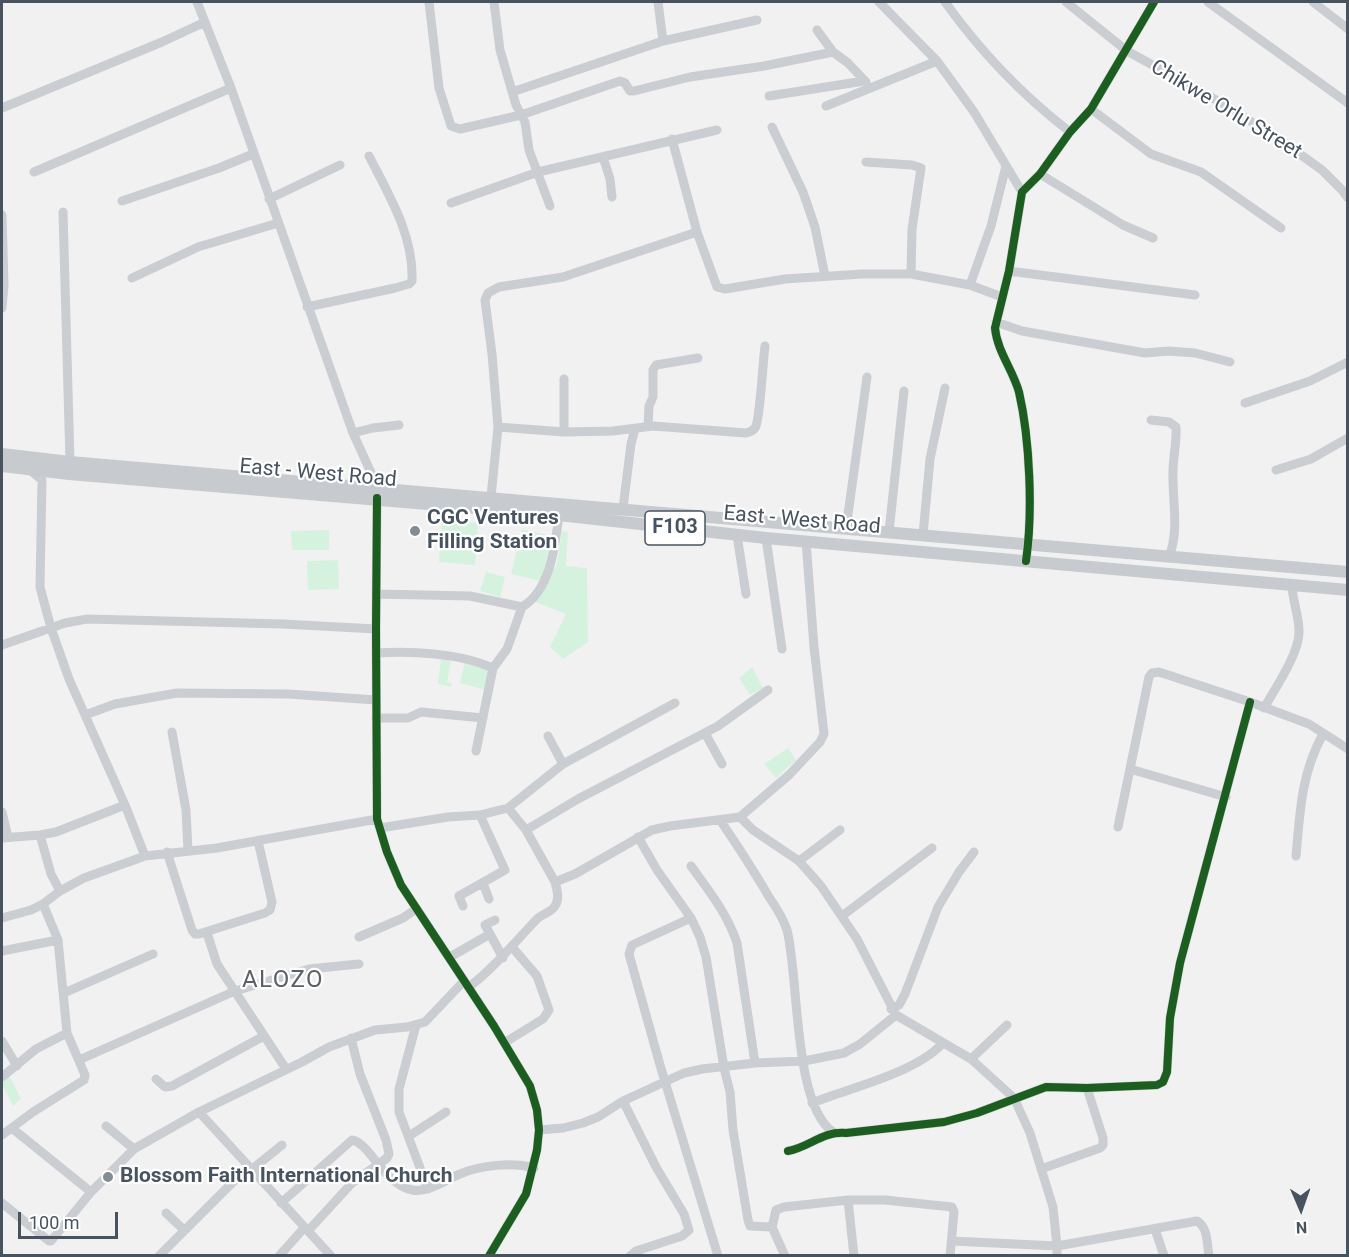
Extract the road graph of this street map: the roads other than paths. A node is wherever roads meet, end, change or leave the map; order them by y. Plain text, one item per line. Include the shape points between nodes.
1 (198, 2) edge
2 (429, 2) edge
3 (494, 2) edge
4 (658, 2) edge
5 (879, 2) edge
6 (945, 2) edge
7 (1066, 2) edge
8 (1154, 2) edge
9 (1208, 2) edge
10 (1312, 2) edge
11 (758, 20) dead end
12 (205, 22) junction
13 (817, 30) dead end
14 (1347, 30) edge
15 (663, 41) junction
16 (1126, 51) junction
17 (833, 52) junction
18 (937, 61) junction
19 (864, 81) junction
20 (231, 88) junction
21 (873, 88) junction
22 (512, 92) junction
23 (768, 96) dead end
24 (1347, 103) edge
25 (826, 106) dead end
26 (2, 108) edge
27 (1091, 109) junction
28 (521, 115) junction
29 (772, 127) dead end
30 (717, 130) dead end
31 (1070, 132) junction
32 (672, 140) junction
33 (253, 154) junction
34 (369, 156) dead end
35 (603, 157) junction
36 (866, 162) dead end
37 (340, 165) dead end
38 (1006, 166) junction
39 (538, 171) junction
40 (34, 172) dead end
41 (1040, 174) junction
42 (1022, 192) junction
43 (612, 197) dead end
44 (1347, 198) edge
45 (269, 199) junction
46 (122, 201) dead end
47 (451, 202) dead end
48 (550, 206) dead end
49 (63, 212) dead end
50 (2, 215) edge
51 (278, 223) junction
52 (1281, 228) dead end
53 (697, 232) junction
54 (1153, 238) dead end
55 (1009, 271) junction
56 (911, 274) junction
57 (825, 276) junction
58 (132, 278) dead end
59 (970, 285) junction
60 (1195, 295) dead end
61 (1002, 297) junction
62 (307, 307) junction
63 (2, 308) edge
64 (996, 322) junction
65 (765, 346) dead end
66 (698, 358) dead end
67 (1230, 362) dead end
68 (1347, 362) edge
69 (867, 377) dead end
70 (564, 379) dead end
71 (945, 388) dead end
72 (904, 391) dead end
73 (1245, 403) dead end
74 (1150, 420) dead end
75 (399, 424) dead end
76 (648, 426) junction
77 (498, 427) junction
78 (635, 429) junction
79 (564, 432) junction
80 (353, 433) junction
81 (1347, 438) edge
82 (2, 454) edge
83 (70, 462) junction
84 (29, 464) junction
85 (2, 466) edge
86 (1276, 470) dead end
87 (378, 493) junction
88 (491, 497) junction
89 (623, 508) junction
90 (559, 515) junction
91 (846, 529) junction
92 (889, 532) junction
93 (737, 535) junction
94 (923, 535) junction
95 (766, 538) junction
96 (806, 542) junction
97 (1028, 544) junction
98 (1169, 557) junction
99 (1026, 561) junction
100 (1347, 572) edge
101 (1292, 584) junction
102 (1347, 590) edge
103 (376, 594) junction
104 (746, 594) dead end
105 (522, 607) junction
106 (51, 628) junction
107 (376, 629) junction
108 (2, 645) edge
109 (782, 649) dead end
110 (376, 653) junction
111 (494, 668) junction
112 (768, 690) dead end
113 (376, 700) junction
114 (1250, 702) junction
115 (675, 703) dead end
116 (1264, 708) junction
117 (85, 715) junction
118 (483, 717) junction
119 (376, 718) junction
120 (172, 732) dead end
121 (705, 733) junction
122 (1323, 734) junction
123 (548, 736) dead end
124 (1347, 749) edge
125 (476, 751) dead end
126 (563, 764) junction
127 (722, 764) dead end
128 (1130, 769) junction
129 (1226, 797) junction
130 (125, 805) junction
131 (508, 808) junction
132 (2, 812) edge
133 (480, 815) junction
134 (740, 817) junction
135 (720, 820) junction
136 (379, 823) junction
137 (1118, 827) dead end
138 (526, 830) junction
139 (840, 830) dead end
140 (40, 835) junction
141 (5, 837) edge
142 (638, 837) junction
143 (258, 841) junction
144 (932, 848) dead end
145 (188, 851) junction
146 (167, 852) junction
147 (975, 852) dead end
148 (145, 856) junction
149 (1296, 856) dead end
150 (799, 861) junction
151 (691, 866) dead end
152 (555, 882) junction
153 (483, 883) junction
154 (60, 891) junction
155 (489, 899) dead end
156 (43, 904) junction
157 (464, 906) dead end
158 (416, 909) junction
159 (842, 916) junction
160 (2, 918) edge
161 (691, 918) junction
162 (495, 920) dead end
163 (207, 933) junction
164 (490, 934) junction
165 (359, 937) dead end
166 (58, 940) junction
167 (512, 947) junction
168 (2, 951) edge
169 (153, 954) dead end
170 (450, 957) junction
171 (503, 957) junction
172 (359, 963) dead end
173 (467, 984) junction
174 (234, 991) junction
175 (64, 993) junction
176 (893, 1012) junction
177 (416, 1025) junction
178 (1007, 1025) dead end
179 (67, 1033) junction
180 (264, 1036) junction
181 (351, 1038) junction
182 (2, 1041) edge
183 (504, 1043) junction
184 (943, 1043) junction
185 (970, 1059) junction
186 (79, 1060) junction
187 (804, 1061) junction
188 (755, 1063) junction
189 (17, 1066) junction
190 (724, 1068) junction
191 (286, 1069) junction
192 (2, 1077) edge
193 (156, 1079) dead end
194 (665, 1081) junction
195 (1087, 1088) junction
196 (1014, 1098) junction
197 (623, 1101) junction
198 (812, 1103) junction
199 (199, 1112) junction
200 (446, 1112) dead end
201 (106, 1126) dead end
202 (13, 1129) junction
203 (538, 1130) junction
204 (832, 1132) junction
205 (2, 1135) edge
206 (408, 1136) junction
207 (282, 1145) dead end
208 (134, 1149) junction
209 (788, 1151) dead end
210 (378, 1165) junction
211 (249, 1168) junction
212 (534, 1168) junction
213 (1041, 1169) junction
214 (428, 1189) junction
215 (91, 1192) junction
216 (848, 1200) junction
217 (2, 1203) edge
218 (281, 1203) junction
219 (166, 1213) dead end
220 (772, 1227) junction
221 (306, 1229) junction
222 (1155, 1229) junction
223 (183, 1230) junction
224 (952, 1241) junction
225 (1057, 1251) edge
226 (159, 1256) edge
227 (279, 1256) edge
228 (331, 1256) edge
229 (489, 1256) edge
230 (630, 1256) edge
231 (718, 1256) edge
232 (785, 1256) edge
233 (854, 1256) edge
234 (950, 1256) edge
235 (1164, 1256) edge
236 (1209, 1256) edge

1 - 12 street
2 - 28 street via 439,88 451,126 460,129
3 - 22 street via 500,50
4 - 15 street
5 - 18 street
6 - 31 street via 966,32 1034,104
7 - 16 street, Chikwe Orlu Street
8 - 16 street
9 - 24 street
10 - 14 street
11 - 15 street
12 - 20 street
12 - 26 street
13 - 17 street
15 - 22 street
16 - 27 street
16 - 44 street, Chikwe Orlu Street via 1256,123 1322,170
17 - 19 street
17 - 28 street via 634,91 620,81
18 - 21 street
18 - 38 street
19 - 21 street
19 - 23 street
20 - 33 street
20 - 40 street
21 - 25 street
22 - 28 street
27 - 31 street
27 - 52 street via 1151,154 1202,172
28 - 39 street
29 - 57 street via 803,192
30 - 32 street
31 - 41 street
32 - 35 street
32 - 53 street
33 - 45 street
33 - 46 street
34 - 62 street via 400,217 412,281
35 - 39 street
35 - 43 street
36 - 56 street via 921,168 913,220
37 - 45 street
38 - 42 street
38 - 59 street via 992,226
39 - 47 street
39 - 48 street
41 - 42 street
41 - 54 street via 1123,225
42 - 55 street
45 - 51 street
49 - 83 street
50 - 63 street
51 - 58 street via 198,247
51 - 62 street
53 - 57 street via 717,287
53 - 77 street via 562,277 499,287 488,293 485,300
55 - 60 street
55 - 61 street
56 - 57 street
56 - 59 street
59 - 61 street
61 - 64 street
62 - 80 street
64 - 67 street via 1022,331 1145,353 1195,353
64 - 97 street via 996,338 1013,373 1024,421
65 - 76 street via 758,412 752,431
66 - 76 street via 656,365
68 - 73 street via 1310,381
69 - 91 street
70 - 79 street
71 - 94 street via 930,459
72 - 92 street
74 - 98 street via 1169,422 1176,427 1172,476 1175,527
75 - 80 street
76 - 78 street
77 - 79 street
77 - 88 street
78 - 79 street
78 - 89 street
80 - 87 street
81 - 86 street via 1311,459
82 - 84 main road, East - West Road / F103
83 - 84 main road, East - West Road / F103
83 - 87 main road, East - West Road / F103
84 - 85 main road, East - West Road / F103
84 - 87 main road, East - West Road / F103
84 - 106 street via 42,480 40,587
87 - 88 main road, East - West Road / F103
87 - 90 main road, East - West Road / F103
87 - 103 street
88 - 89 main road, East - West Road / F103
89 - 91 main road, East - West Road / F103
90 - 93 main road, East - West Road / F103
90 - 105 street via 546,576 532,601
91 - 92 main road, East - West Road / F103
92 - 94 main road, East - West Road / F103
93 - 95 main road, East - West Road / F103
93 - 104 street
94 - 97 main road, East - West Road / F103
95 - 96 main road, East - West Road / F103
95 - 109 street
96 - 99 main road, East - West Road / F103
96 - 134 street via 824,734 789,775
97 - 98 main road, East - West Road / F103
97 - 99 street
98 - 100 main road, East - West Road / F103
99 - 101 main road, East - West Road / F103
101 - 102 main road, East - West Road / F103
101 - 116 street via 1299,639
103 - 105 street via 470,596
103 - 107 street
105 - 111 street via 507,649
106 - 107 street via 87,619
106 - 108 street
106 - 117 street
107 - 110 street
110 - 111 street via 432,654
110 - 113 street
111 - 118 street
112 - 121 street
113 - 117 street via 177,693 115,704
113 - 119 street
114 - 116 street
114 - 128 street via 1159,672 1152,674
114 - 129 street
115 - 126 street
116 - 122 street via 1309,724
117 - 130 street
118 - 119 street via 421,712 408,718
118 - 125 street
119 - 136 street
120 - 145 street via 186,810
121 - 127 street
121 - 138 street
122 - 124 street
122 - 149 street via 1305,775
123 - 126 street
126 - 131 street
128 - 129 street
128 - 137 street
129 - 195 street via 1180,963 1170,1018 1166,1080 1157,1085
130 - 140 street
130 - 148 street
131 - 133 street
131 - 138 street
132 - 141 street
133 - 136 street
133 - 153 street via 505,870
134 - 135 street
134 - 150 street
135 - 142 street via 670,826
135 - 187 street via 786,927
136 - 143 street
136 - 158 street via 401,885
138 - 152 street
139 - 150 street
140 - 141 street
140 - 154 street
142 - 152 street
142 - 161 street
143 - 145 street
143 - 163 street via 272,902 270,910
144 - 159 street
145 - 146 street
146 - 148 street
146 - 163 street via 192,930 195,934
147 - 176 street via 938,907 905,994
148 - 154 street
150 - 159 street
151 - 188 street via 731,924
152 - 167 street via 555,907 538,918
153 - 155 street
153 - 157 street via 459,896
154 - 156 street
156 - 160 street
156 - 166 street
158 - 165 street
158 - 170 street
159 - 176 street
161 - 190 street via 706,957
161 - 194 street via 632,945 629,954
162 - 164 street via 485,925
163 - 174 street via 217,964
164 - 170 street
164 - 171 street
166 - 168 street
166 - 175 street
167 - 171 street
167 - 183 street via 537,976 549,1010 543,1019
169 - 175 street
170 - 173 street
171 - 173 street via 488,973
172 - 174 street via 309,969
173 - 177 street via 439,1006 429,1020
173 - 183 street
174 - 180 street
174 - 186 street
175 - 179 street
176 - 184 street
176 - 187 street via 860,1044 844,1053
177 - 181 street via 375,1030
177 - 206 street via 399,1089 399,1112
178 - 185 street
179 - 186 street
179 - 189 street
180 - 191 street
180 - 193 street via 172,1086 165,1087
181 - 191 street
181 - 210 street via 360,1074 389,1150 387,1158
182 - 189 street
183 - 203 street via 530,1086
184 - 185 street
184 - 198 street via 909,1066
185 - 196 street
186 - 202 street via 84,1080
187 - 188 street
187 - 198 street
188 - 190 street
189 - 192 street
190 - 194 street via 702,1069
190 - 220 street via 748,1220 750,1226
191 - 199 street
194 - 197 street
194 - 231 street
195 - 196 street via 1046,1087
195 - 213 street via 1103,1145
196 - 204 street via 944,1122
196 - 213 street
197 - 203 street via 582,1124
197 - 230 street via 689,1230
198 - 204 street
199 - 208 street
199 - 211 street
200 - 206 street
201 - 208 street
202 - 205 street
202 - 215 street
203 - 212 street
204 - 209 street
206 - 214 street
207 - 211 street
208 - 215 street
210 - 214 street via 401,1185 412,1190
210 - 218 street via 360,1143 352,1140
210 - 221 street via 352,1183
211 - 218 street
211 - 223 street
212 - 214 street via 481,1168
212 - 229 street via 526,1194
213 - 225 street via 1053,1207
215 - 217 street via 51,1241
216 - 220 street via 783,1207 776,1210
216 - 224 street via 949,1206 954,1212
216 - 233 street
218 - 221 street
219 - 223 street
220 - 232 street
221 - 227 street
221 - 228 street
222 - 225 street
222 - 235 street
222 - 236 street via 1185,1222 1201,1223
223 - 226 street
224 - 225 street
224 - 234 street

